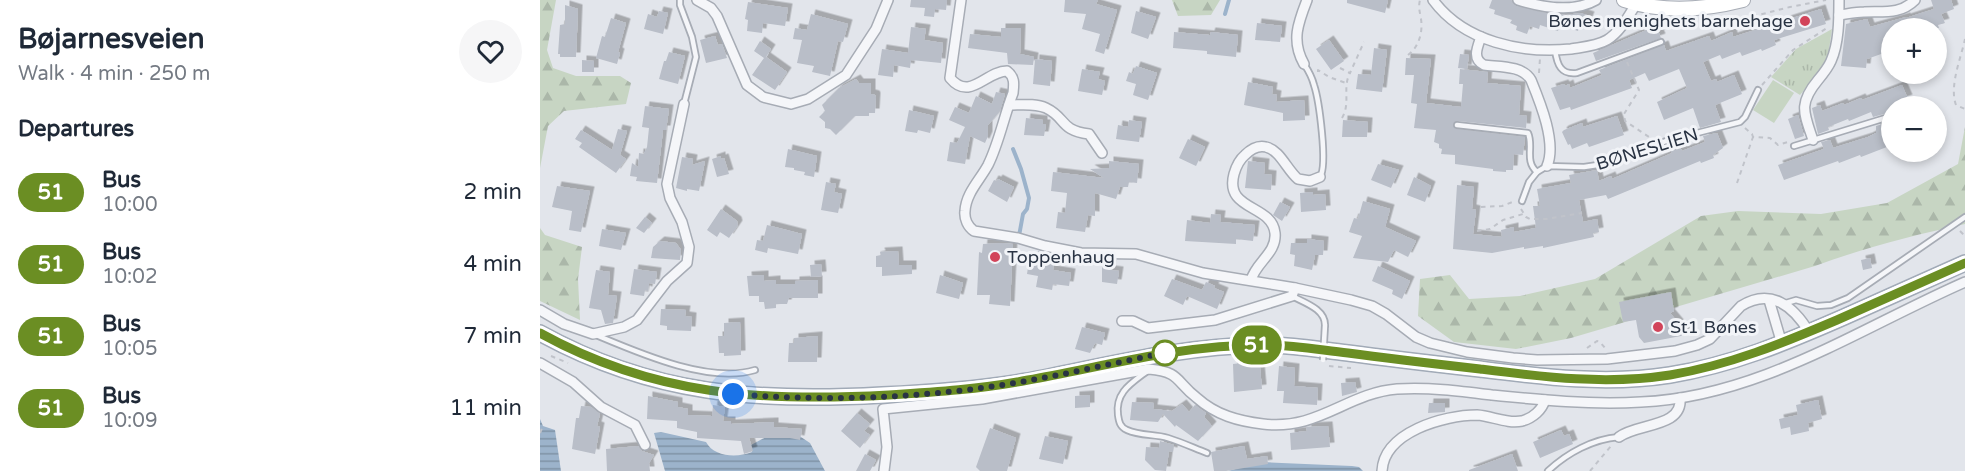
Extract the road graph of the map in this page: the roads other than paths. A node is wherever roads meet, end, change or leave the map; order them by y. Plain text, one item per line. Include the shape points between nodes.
1 (680, 0) edge
2 (697, 0) edge
3 (888, 0) edge
4 (961, 0) edge
5 (1307, 0) edge
6 (1434, 0) edge
7 (1518, 0) edge
8 (1596, 0) edge
9 (1743, 0) edge
10 (1839, 0) edge
11 (1915, 0) edge
12 (1630, 2) edge
13 (1839, 15) junction
14 (1481, 37) junction
15 (1661, 42) dead end
16 (1555, 50) junction
17 (1304, 64) joint
18 (1758, 90) road end
19 (684, 104) joint
20 (1009, 105) junction
21 (1881, 119) edge
22 (1457, 125) dead end
23 (1813, 140) junction
24 (1794, 145) road end
25 (1102, 153) dead end
26 (1547, 166) junction
27 (1537, 172) junction
28 (1320, 177) joint
29 (1522, 201) road end
30 (1965, 218) edge
31 (1965, 263) edge
32 (1251, 280) junction
33 (1965, 282) edge
34 (1294, 292) junction
35 (1769, 300) junction
36 (1786, 303) junction
37 (540, 310) edge
38 (1122, 321) dead end
39 (1809, 332) junction
40 (540, 333) edge
41 (593, 334) junction
42 (1782, 344) junction
43 (1323, 360) dead end
44 (540, 363) edge
45 (1149, 369) junction
46 (755, 370) dead end
47 (1680, 398) junction
48 (1545, 400) junction
49 (1619, 437) joint
50 (645, 445) dead end
51 (1207, 453) dead end
52 (884, 471) edge
53 (1382, 471) edge
54 (1548, 471) edge

1 - 19 lane via 696,57
2 - 3 street via 717,16 747,85 763,97 791,104 808,99 846,75 876,29
4 - 20 street via 950,78 963,87 1007,72 1014,85
5 - 17 street via 1296,36
6 - 14 street via 1461,26
7 - 8 street via 1570,7
9 - 12 street via 1704,8 1655,8
10 - 13 street
11 - 13 street via 1896,11
12 - 16 street via 1617,31 1604,41
13 - 23 street via 1831,62 1804,101
14 - 16 street via 1508,46
14 - 26 street via 1476,56 1480,63 1528,75 1547,128
15 - 16 lane via 1569,74 1560,68
17 - 28 lane via 1315,88 1324,160
18 - 26 lane, BØNESLIEN via 1743,121 1679,137 1600,165
19 - 41 street via 668,184 689,247 687,262 637,320
20 - 25 street via 1046,108 1068,129 1089,134
20 - 32 street via 988,164 967,199 965,211 970,228 1081,252 1136,255 1203,273
21 - 23 lane
22 - 27 lane via 1528,133 1529,159
23 - 24 lane
26 - 27 lane
27 - 29 lane
28 - 32 street via 1310,181 1298,179 1266,147 1254,148 1241,158 1233,176 1233,189 1241,202 1269,218 1275,234 1273,247 1256,267
30 - 36 lane via 1848,298 1824,306 1796,300
31 - 39 main road
32 - 34 street
33 - 47 street via 1803,360 1740,383
34 - 35 street via 1372,306 1416,337 1444,348 1537,360 1652,355 1697,345 1716,334 1741,306
34 - 38 street via 1215,320 1148,328
34 - 43 lane, bridge via 1325,319
35 - 36 street
35 - 42 street
36 - 39 street
37 - 41 street
39 - 42 main road
40 - 42 main road via 605,365 662,382 733,394 819,399 945,392 1214,347 1264,345 1554,378 1609,380 1715,366
41 - 46 lane via 644,356 687,367 735,374
44 - 50 street via 573,382 601,408 634,425
45 - 48 street via 1173,374 1214,411 1264,424 1296,424 1393,390 1446,390
45 - 51 lane via 1119,396 1119,423 1141,435 1166,437
45 - 52 street via 982,399 883,409 887,447
47 - 48 street via 1596,404
47 - 49 street via 1679,410 1671,418 1629,430
48 - 53 street via 1535,415 1522,421 1469,416 1423,427 1395,442
49 - 54 lane via 1572,453

